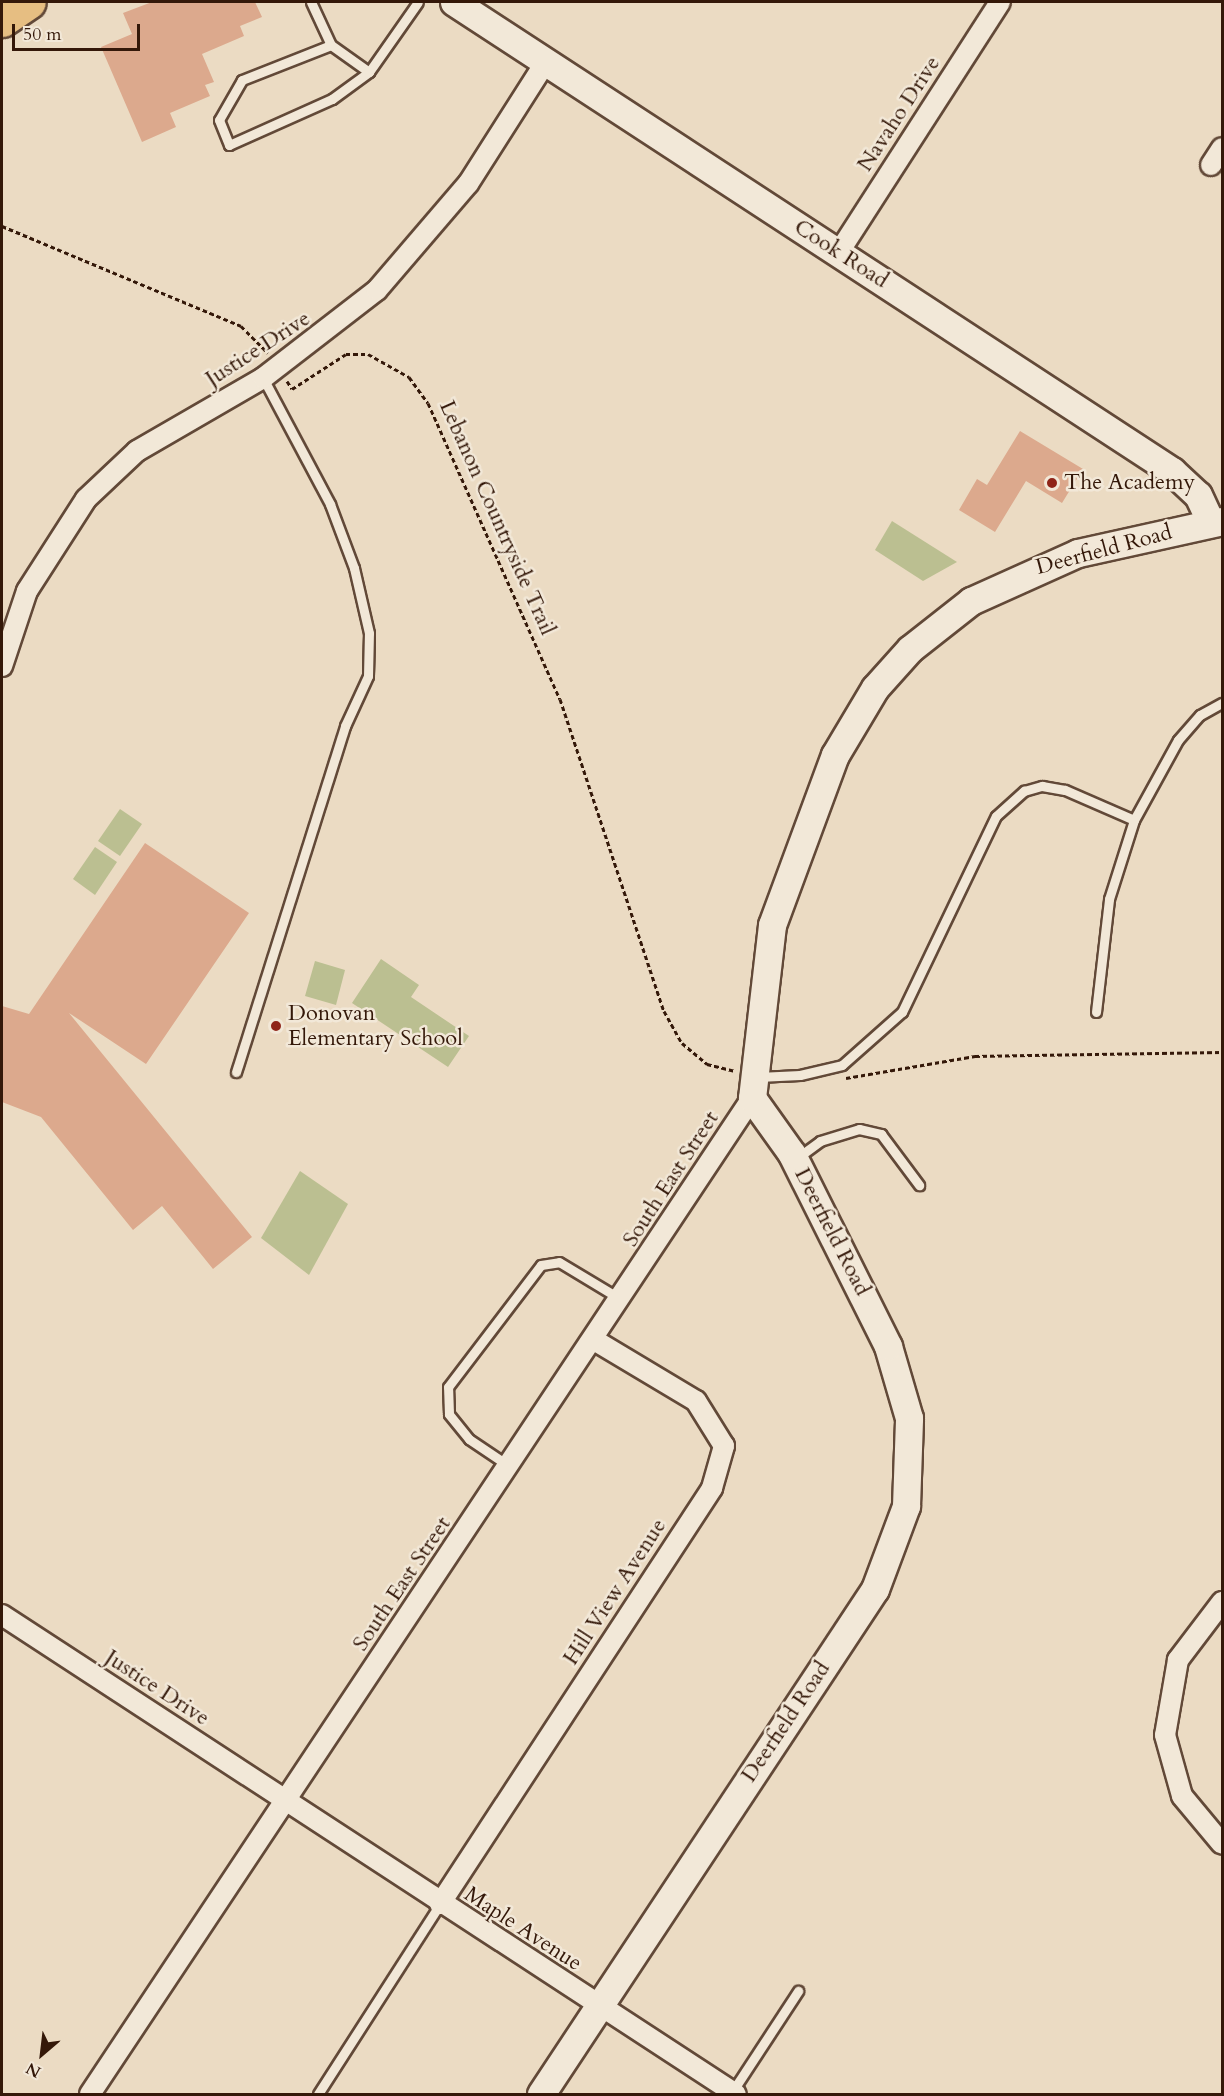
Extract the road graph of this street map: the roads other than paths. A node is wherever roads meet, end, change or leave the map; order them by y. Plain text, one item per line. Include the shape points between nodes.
1 (29, 2) edge
2 (311, 2) edge
3 (418, 2) edge
4 (454, 2) edge
5 (1000, 2) edge
6 (2, 21) edge
7 (331, 45) junction
8 (545, 63) junction
9 (369, 72) junction
10 (1222, 147) edge
11 (1211, 165) dead end
12 (838, 252) junction
13 (270, 372) junction
14 (1216, 522) edge
15 (6, 636) edge
16 (2, 666) edge
17 (1222, 703) edge
18 (1134, 819) junction
19 (1096, 1012) dead end
20 (236, 1072) dead end
21 (754, 1088) junction
22 (795, 1159) junction
23 (919, 1185) dead end
24 (621, 1299) junction
25 (594, 1340) junction
26 (509, 1466) junction
27 (1222, 1602) edge
28 (2, 1615) edge
29 (286, 1802) junction
30 (1222, 1844) edge
31 (440, 1904) junction
32 (798, 1991) dead end
33 (598, 2007) junction
34 (725, 2091) edge
35 (90, 2094) edge
36 (318, 2094) edge
37 (541, 2094) edge

1 - 6 highway
2 - 7 lane
3 - 9 lane
4 - 8 street, Cook Road
5 - 12 street, Navaho Drive
7 - 9 lane
7 - 9 lane via 242,80 219,120 229,145 332,99
8 - 12 street, Cook Road
8 - 13 street, Justice Drive via 468,184 421,244 329,332
10 - 11 street
12 - 14 street, Cook Road via 1172,471 1198,495
13 - 15 street, Justice Drive via 137,451 86,499 27,591
13 - 20 lane via 330,504 354,568 369,633 368,676 345,726
14 - 21 street, Deerfield Road via 1078,554 1005,582 939,624 875,688 835,755 782,887 766,963
15 - 16 street, Justice Drive
17 - 18 lane via 1200,715 1178,740
18 - 19 lane via 1109,898
18 - 21 lane via 1065,790 1042,786 1024,791 996,816 915,989 891,1023 842,1065
21 - 22 street, Deerfield Road
21 - 24 street, South East Street
22 - 23 lane via 820,1141 859,1129 881,1134
22 - 33 street, Deerfield Road via 901,1382 912,1443 906,1506 875,1589
24 - 25 street, South East Street
24 - 26 lane via 559,1262 541,1265 448,1387 448,1414 469,1439
25 - 26 street, South East Street
25 - 31 street, Hill View Avenue via 696,1401 724,1446 712,1488
26 - 29 street, South East Street
27 - 30 street via 1178,1660 1165,1735 1182,1797
28 - 29 street, Justice Drive
29 - 31 street, Maple Avenue
29 - 35 street, South East Street
31 - 33 street, Maple Avenue
31 - 36 lane
32 - 34 lane
33 - 34 street, Maple Avenue
33 - 37 street, Deerfield Road

